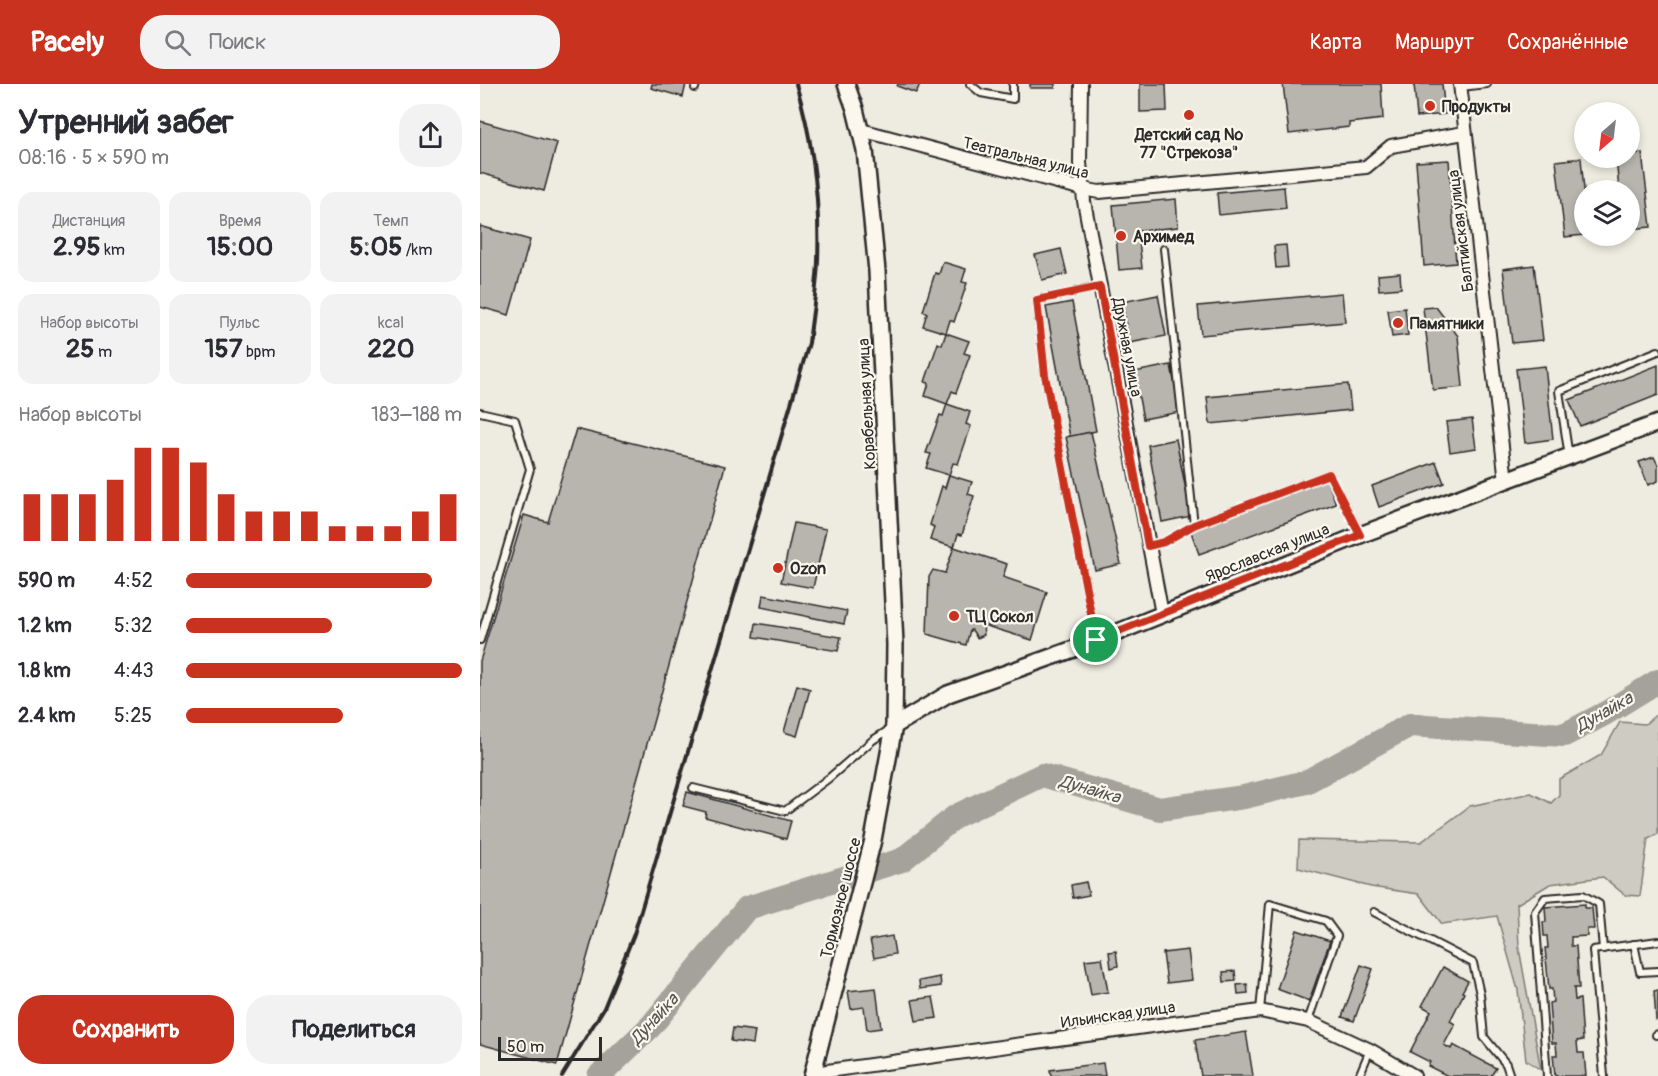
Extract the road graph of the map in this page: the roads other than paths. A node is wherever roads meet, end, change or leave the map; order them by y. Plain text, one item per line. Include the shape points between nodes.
1 (846, 84) edge
2 (970, 84) edge
3 (1013, 84) edge
4 (1081, 84) edge
5 (1487, 84) edge
6 (1460, 86) edge
7 (861, 130) junction
8 (1464, 133) junction
9 (1083, 189) junction
10 (1164, 249) dead end
11 (1100, 287) junction
12 (1658, 351) edge
13 (480, 412) edge
14 (1658, 423) edge
15 (1569, 458) junction
16 (1506, 482) junction
17 (1194, 525) junction
18 (1360, 535) junction
19 (1148, 546) junction
20 (1162, 614) junction
21 (480, 640) edge
22 (1096, 640) junction
23 (894, 726) junction
24 (693, 788) dead end
25 (1374, 912) dead end
26 (1658, 941) edge
27 (1634, 944) junction
28 (1604, 949) junction
29 (1658, 971) edge
30 (1260, 1011) junction
31 (1308, 1021) junction
32 (1370, 1050) junction
33 (812, 1075) edge
34 (1359, 1076) edge
35 (1414, 1076) edge
36 (1510, 1076) edge
37 (1547, 1076) edge
38 (1604, 1076) edge

1 - 7 street, Корабельная улица
2 - 3 lane via 981,93 1013,99
4 - 9 street, Дружная улица
5 - 6 lane
6 - 8 street, Балтийская улица
7 - 9 street, Театральная улица
7 - 23 street, Корабельная улица via 871,191 878,279 895,644
8 - 9 street, Театральная улица via 1391,146 1366,167 1099,192
8 - 16 street, Балтийская улица
9 - 11 street, Дружная улица
10 - 17 lane
11 - 19 street, Дружная улица
11 - 22 lane via 1037,300 1045,375
12 - 15 lane via 1559,390
13 - 21 lane via 515,420 530,469
14 - 15 street, Ярославская улица
15 - 16 street, Ярославская улица
16 - 18 street, Ярославская улица
17 - 18 lane via 1329,474
17 - 19 lane via 1164,542
18 - 20 street, Ярославская улица
19 - 20 street, Дружная улица
20 - 22 street, Ярославская улица
22 - 23 street, Ярославская улица via 948,694
23 - 24 lane via 785,811
23 - 33 street, Тормозное шоссе via 873,840
25 - 36 lane via 1473,963 1484,1037 1506,1064
26 - 27 lane
27 - 28 lane
27 - 29 lane via 1640,972
28 - 37 lane via 1599,904 1583,895 1545,898 1535,912
28 - 38 lane via 1593,950
30 - 31 street, Ильинская улица
30 - 31 lane via 1270,904 1326,921 1337,936
30 - 33 street, Ильинская улица
31 - 32 street, Ильинская улица
32 - 34 lane
32 - 35 street, Ильинская улица

